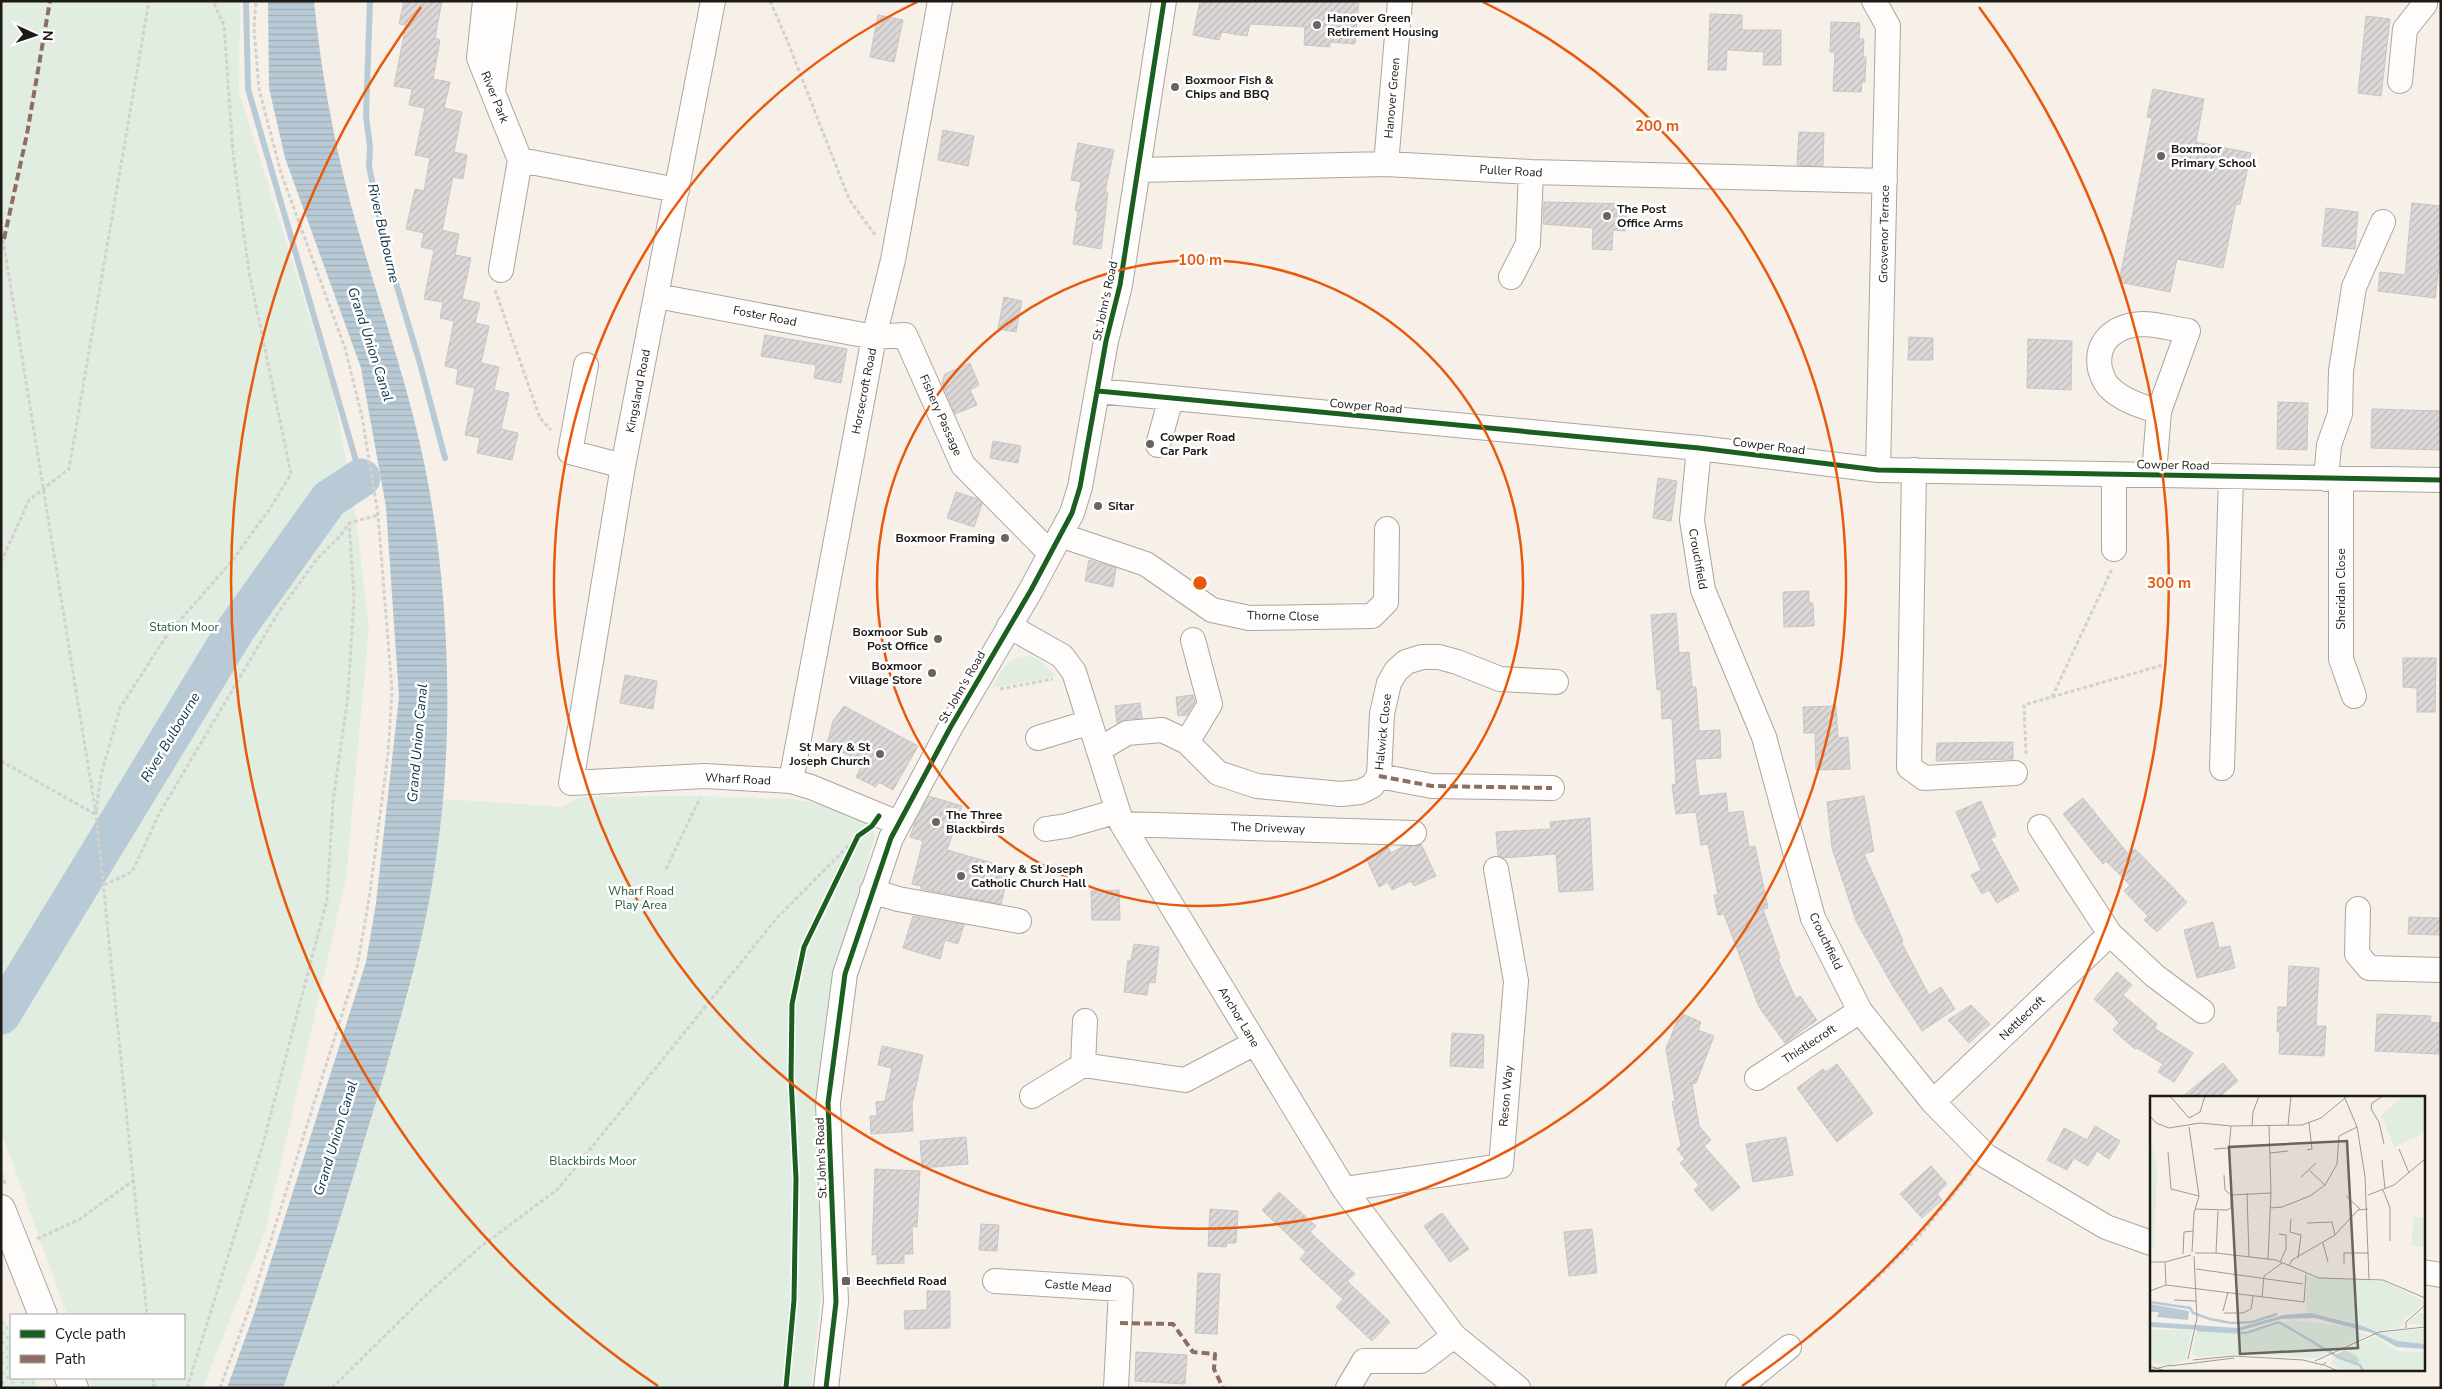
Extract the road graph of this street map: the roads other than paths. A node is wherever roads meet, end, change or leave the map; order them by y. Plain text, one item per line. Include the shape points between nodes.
1 (485, 1) edge
2 (505, 1) edge
3 (713, 1) edge
4 (940, 1) edge
5 (1164, 1) edge
6 (1400, 1) edge
7 (1874, 1) edge
8 (2430, 5) edge
9 (2400, 81) dead end
10 (493, 93) junction
11 (520, 160) junction
12 (1386, 164) junction
13 (1138, 170) junction
14 (1531, 172) junction
15 (1885, 181) junction
16 (676, 190) junction
17 (2384, 222) dead end
18 (501, 270) road end
19 (1511, 277) dead end
20 (657, 296) junction
21 (874, 337) junction
22 (586, 365) dead end
23 (1098, 391) junction
24 (1170, 398) junction
25 (2159, 411) dead end
26 (1158, 445) dead end
27 (1699, 448) junction
28 (623, 466) junction
29 (1878, 470) junction
30 (1914, 470) junction
31 (2114, 474) junction
32 (2154, 474) junction
33 (2230, 477) junction
34 (2334, 479) junction
35 (2441, 480) edge
36 (1387, 529) dead end
37 (1056, 544) junction
38 (2114, 549) road end
39 (1009, 626) junction
40 (1194, 640) dead end
41 (1556, 682) dead end
42 (2354, 696) dead end
43 (1090, 722) junction
44 (1038, 738) dead end
45 (1187, 742) junction
46 (1100, 749) junction
47 (2222, 768) dead end
48 (2014, 773) road end
49 (1378, 776) junction
50 (791, 781) junction
51 (571, 783) joint
52 (1552, 788) dead end
53 (1120, 817) junction
54 (889, 820) junction
55 (2040, 828) dead end
56 (1046, 829) dead end
57 (1414, 833) dead end
58 (1496, 869) dead end
59 (872, 891) junction
60 (2358, 909) dead end
61 (1019, 921) dead end
62 (2110, 934) junction
63 (2441, 970) edge
64 (1860, 1011) junction
65 (2202, 1011) dead end
66 (1085, 1021) dead end
67 (1255, 1043) junction
68 (1083, 1065) junction
69 (1758, 1078) dead end
70 (1032, 1096) dead end
71 (1933, 1102) junction
72 (1344, 1190) junction
73 (1, 1209) edge
74 (2150, 1243) edge
75 (2424, 1272) edge
76 (2441, 1275) edge
77 (996, 1281) dead end
78 (43, 1314) edge
79 (1454, 1336) junction
80 (1789, 1347) road end
81 (826, 1388) edge
82 (1116, 1388) edge
83 (1348, 1388) edge
84 (1518, 1388) edge
85 (1738, 1388) edge

1 - 10 street, River Park via 479,58
2 - 10 street
3 - 16 street, Kingsland Road
4 - 21 street, Horsecroft Road via 893,260
5 - 13 street, St. John's Road
6 - 12 street, Hanover Green
7 - 15 street, Grosvenor Terrace via 1888,26
8 - 9 street via 2406,29
10 - 11 street, River Park
11 - 16 street
11 - 18 street
12 - 13 street, Puller Road
12 - 14 street, Puller Road
13 - 23 street, St. John's Road via 1120,285
14 - 15 street, Puller Road
14 - 19 street via 1528,244
15 - 29 street, Grosvenor Terrace
16 - 20 street, Kingsland Road
17 - 34 street, Sheridan Close via 2354,287 2341,372 2340,414 2329,445
20 - 21 street, Foster Road
20 - 28 street, Kingsland Road
21 - 37 street, Fishery Passage via 905,335 963,464
21 - 50 street, Horsecroft Road
22 - 28 street via 570,452
23 - 24 street, Cowper Road
23 - 37 street, St. John's Road via 1080,487 1072,513
24 - 26 street
24 - 27 street, Cowper Road
25 - 32 street
27 - 29 street, Cowper Road
27 - 64 street, Crouchfield via 1692,520 1703,590 1764,737 1813,918
28 - 51 street, Kingsland Road
29 - 30 street, Cowper Road
30 - 31 street, Cowper Road
30 - 48 street via 1909,767 1924,778
31 - 32 street, Cowper Road
31 - 38 street
32 - 33 street, Cowper Road
33 - 34 street, Cowper Road
33 - 47 street
34 - 35 street, Cowper Road
34 - 42 street, Sheridan Close via 2341,659
36 - 37 street, Thorne Close via 1386,602 1372,616 1249,618 1212,610 1146,564
37 - 39 street, St. John's Road
39 - 43 street, Anchor Lane via 1062,656 1074,672
39 - 54 street, St. John's Road
40 - 45 street via 1210,704
41 - 49 street, Halwick Close via 1500,679 1439,657 1422,657 1406,662 1389,683 1382,714
43 - 44 street
43 - 46 street, Anchor Lane
45 - 46 street, Halwick Close via 1162,730 1127,733
45 - 49 street, Halwick Close via 1218,773 1257,786 1341,794 1360,792 1372,786
46 - 53 street, Anchor Lane
49 - 52 street via 1432,786
50 - 51 street, Wharf Road via 705,776
50 - 54 street, Wharf Road
53 - 56 street, The Driveway
53 - 57 street, The Driveway
53 - 67 street, Anchor Lane
54 - 59 street, St. John's Road
55 - 62 street
58 - 72 street, Reson Way via 1516,981 1501,1166
59 - 61 street via 898,899
59 - 81 street, St. John's Road via 844,974 828,1103 836,1302
60 - 63 street via 2357,954 2369,968
62 - 65 street via 2155,976
62 - 71 street, Nettlecroft
64 - 69 street, Thistlecroft
64 - 71 street, Crouchfield
66 - 68 street
67 - 68 street via 1185,1080
67 - 72 street, Anchor Lane
68 - 70 street
71 - 74 street, Crouchfield via 1986,1156 2106,1227
72 - 79 street, Anchor Lane
73 - 78 main road
75 - 76 street
77 - 82 street, Castle Mead via 1121,1289
79 - 83 street via 1421,1361 1364,1362
79 - 84 street, Anchor Lane
80 - 85 street

